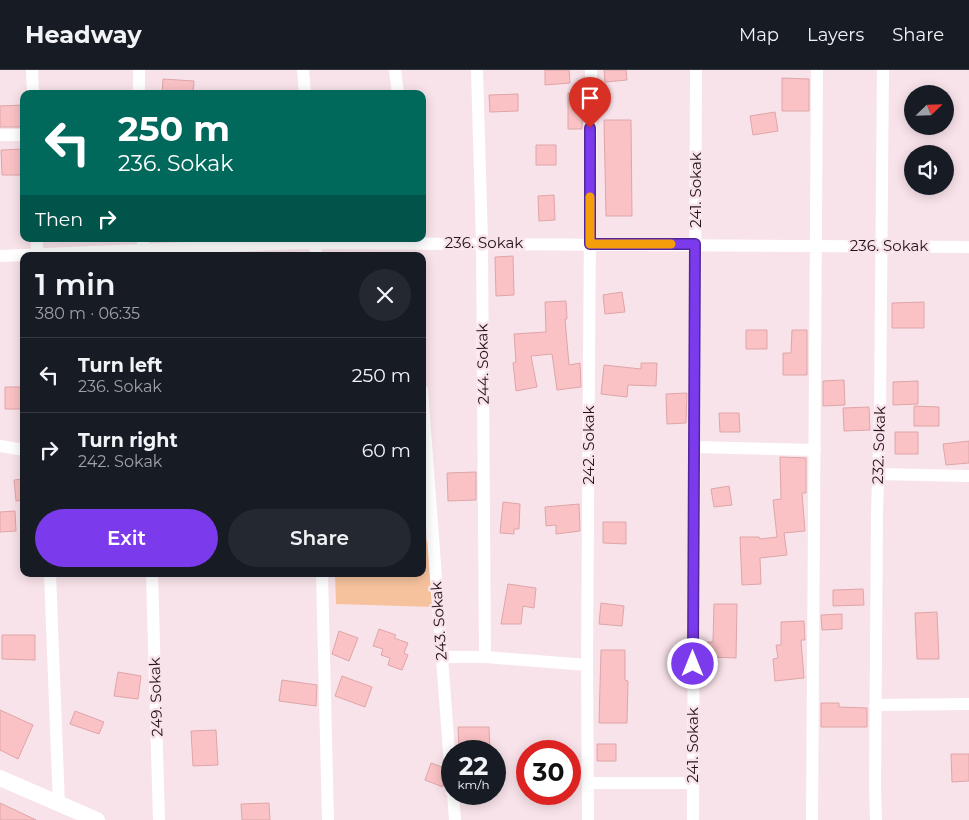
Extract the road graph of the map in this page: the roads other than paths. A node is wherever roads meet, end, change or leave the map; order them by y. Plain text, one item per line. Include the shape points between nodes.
1 (32, 70) edge
2 (139, 70) edge
3 (303, 70) edge
4 (396, 70) edge
5 (477, 70) edge
6 (590, 70) edge
7 (696, 70) edge
8 (817, 70) edge
9 (883, 70) edge
10 (33, 90) edge
11 (139, 90) edge
12 (304, 90) edge
13 (398, 90) edge
14 (0, 135) edge
15 (20, 135) edge
16 (290, 242) edge
17 (334, 242) edge
18 (482, 243) junction
19 (590, 244) junction
20 (695, 244) junction
21 (412, 246) edge
22 (816, 246) junction
23 (882, 246) junction
24 (969, 247) edge
25 (143, 248) edge
26 (90, 252) edge
27 (0, 256) edge
28 (20, 256) edge
29 (0, 446) edge
30 (694, 447) junction
31 (20, 449) edge
32 (815, 450) junction
33 (878, 474) junction
34 (969, 476) edge
35 (426, 485) edge
36 (428, 533) edge
37 (50, 577) edge
38 (152, 577) edge
39 (322, 577) edge
40 (442, 657) junction
41 (485, 657) junction
42 (587, 665) junction
43 (969, 704) edge
44 (875, 705) junction
45 (449, 740) edge
46 (0, 778) edge
47 (588, 783) junction
48 (693, 783) junction
49 (59, 804) junction
50 (454, 805) edge
51 (98, 820) edge
52 (159, 820) edge
53 (328, 820) edge
54 (455, 820) edge
55 (588, 820) edge
56 (693, 820) edge
57 (812, 820) edge
58 (876, 820) edge

1 - 10 street
2 - 11 street
3 - 12 street
4 - 13 street
5 - 18 street, 244. Sokak
6 - 19 street, 242. Sokak
7 - 20 street, 241. Sokak
8 - 22 street
9 - 23 street, 232. Sokak
14 - 15 street
16 - 25 street, 236. Sokak
17 - 21 street, 236. Sokak
18 - 19 street, 236. Sokak
18 - 21 street, 236. Sokak
18 - 41 street, 244. Sokak
19 - 20 street, 236. Sokak
19 - 42 street, 242. Sokak
20 - 22 street, 236. Sokak
20 - 30 street, 241. Sokak
22 - 23 street, 236. Sokak
22 - 32 street
23 - 24 street, 236. Sokak
23 - 33 street, 232. Sokak
25 - 26 street, 236. Sokak
27 - 28 street, 236. Sokak
29 - 31 street
30 - 32 street
30 - 48 street, 241. Sokak
32 - 57 street
33 - 34 street
33 - 44 street, 232. Sokak
35 - 36 street, 243. Sokak
36 - 40 street, 243. Sokak
37 - 49 street
38 - 52 street, 249. Sokak
39 - 53 street
40 - 41 street
40 - 45 street, 243. Sokak
41 - 42 street
42 - 47 street, 242. Sokak
43 - 44 street
44 - 58 street, 232. Sokak
46 - 49 main road
47 - 48 street
47 - 55 street, 242. Sokak
48 - 56 street, 241. Sokak
49 - 51 main road
50 - 54 street, 243. Sokak

